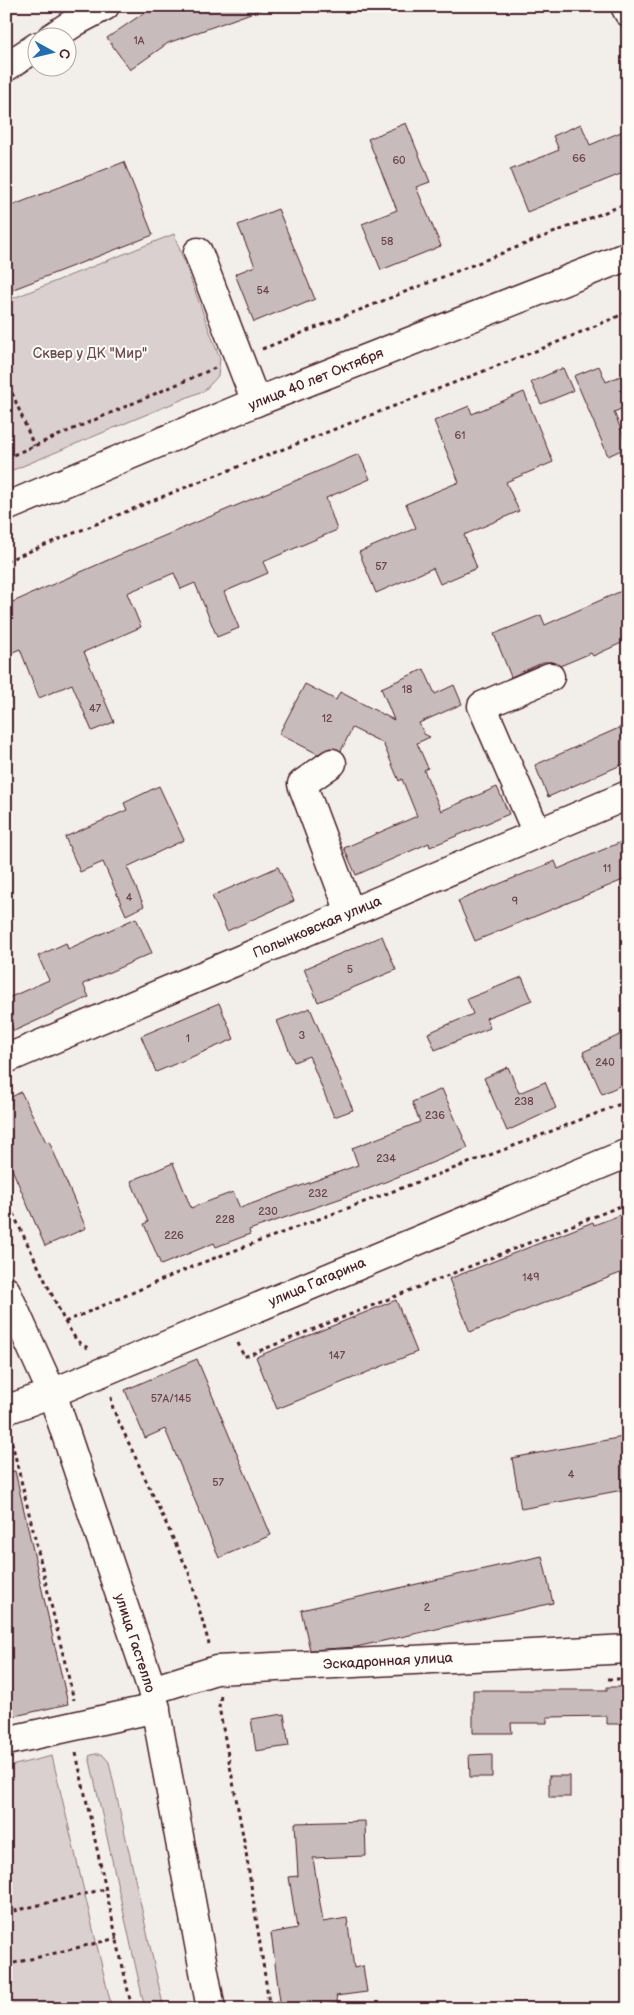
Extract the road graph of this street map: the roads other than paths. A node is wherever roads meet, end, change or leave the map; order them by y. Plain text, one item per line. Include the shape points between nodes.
1 (105, 6) edge
2 (625, 6) edge
3 (628, 12) edge
4 (66, 28) edge
5 (28, 53) edge
6 (6, 67) edge
7 (198, 252) dead end
8 (628, 256) edge
9 (256, 402) junction
10 (6, 507) edge
11 (550, 677) dead end
12 (332, 763) dead end
13 (628, 795) edge
14 (537, 833) junction
15 (350, 912) junction
16 (6, 1059) edge
17 (628, 1153) edge
18 (6, 1291) edge
19 (52, 1393) junction
20 (6, 1410) edge
21 (628, 1648) edge
22 (154, 1699) junction
23 (6, 1742) edge
24 (211, 2009) edge

1 - 4 street
2 - 3 street
5 - 6 street
7 - 9 street
8 - 9 street, улица 40 лет Октября
9 - 10 street, улица 40 лет Октября
11 - 14 street via 482,706
12 - 15 street via 302,784
13 - 14 street, Полынковская улица
14 - 15 street, Полынковская улица
15 - 16 street, Полынковская улица
17 - 19 street, улица Гагарина
18 - 19 street, улица Гастелло
19 - 20 street, улица Гагарина
19 - 22 street, улица Гастелло
21 - 22 street, Эскадронная улица via 218,1683
22 - 23 street, Эскадронная улица
22 - 24 street, улица Гастелло

